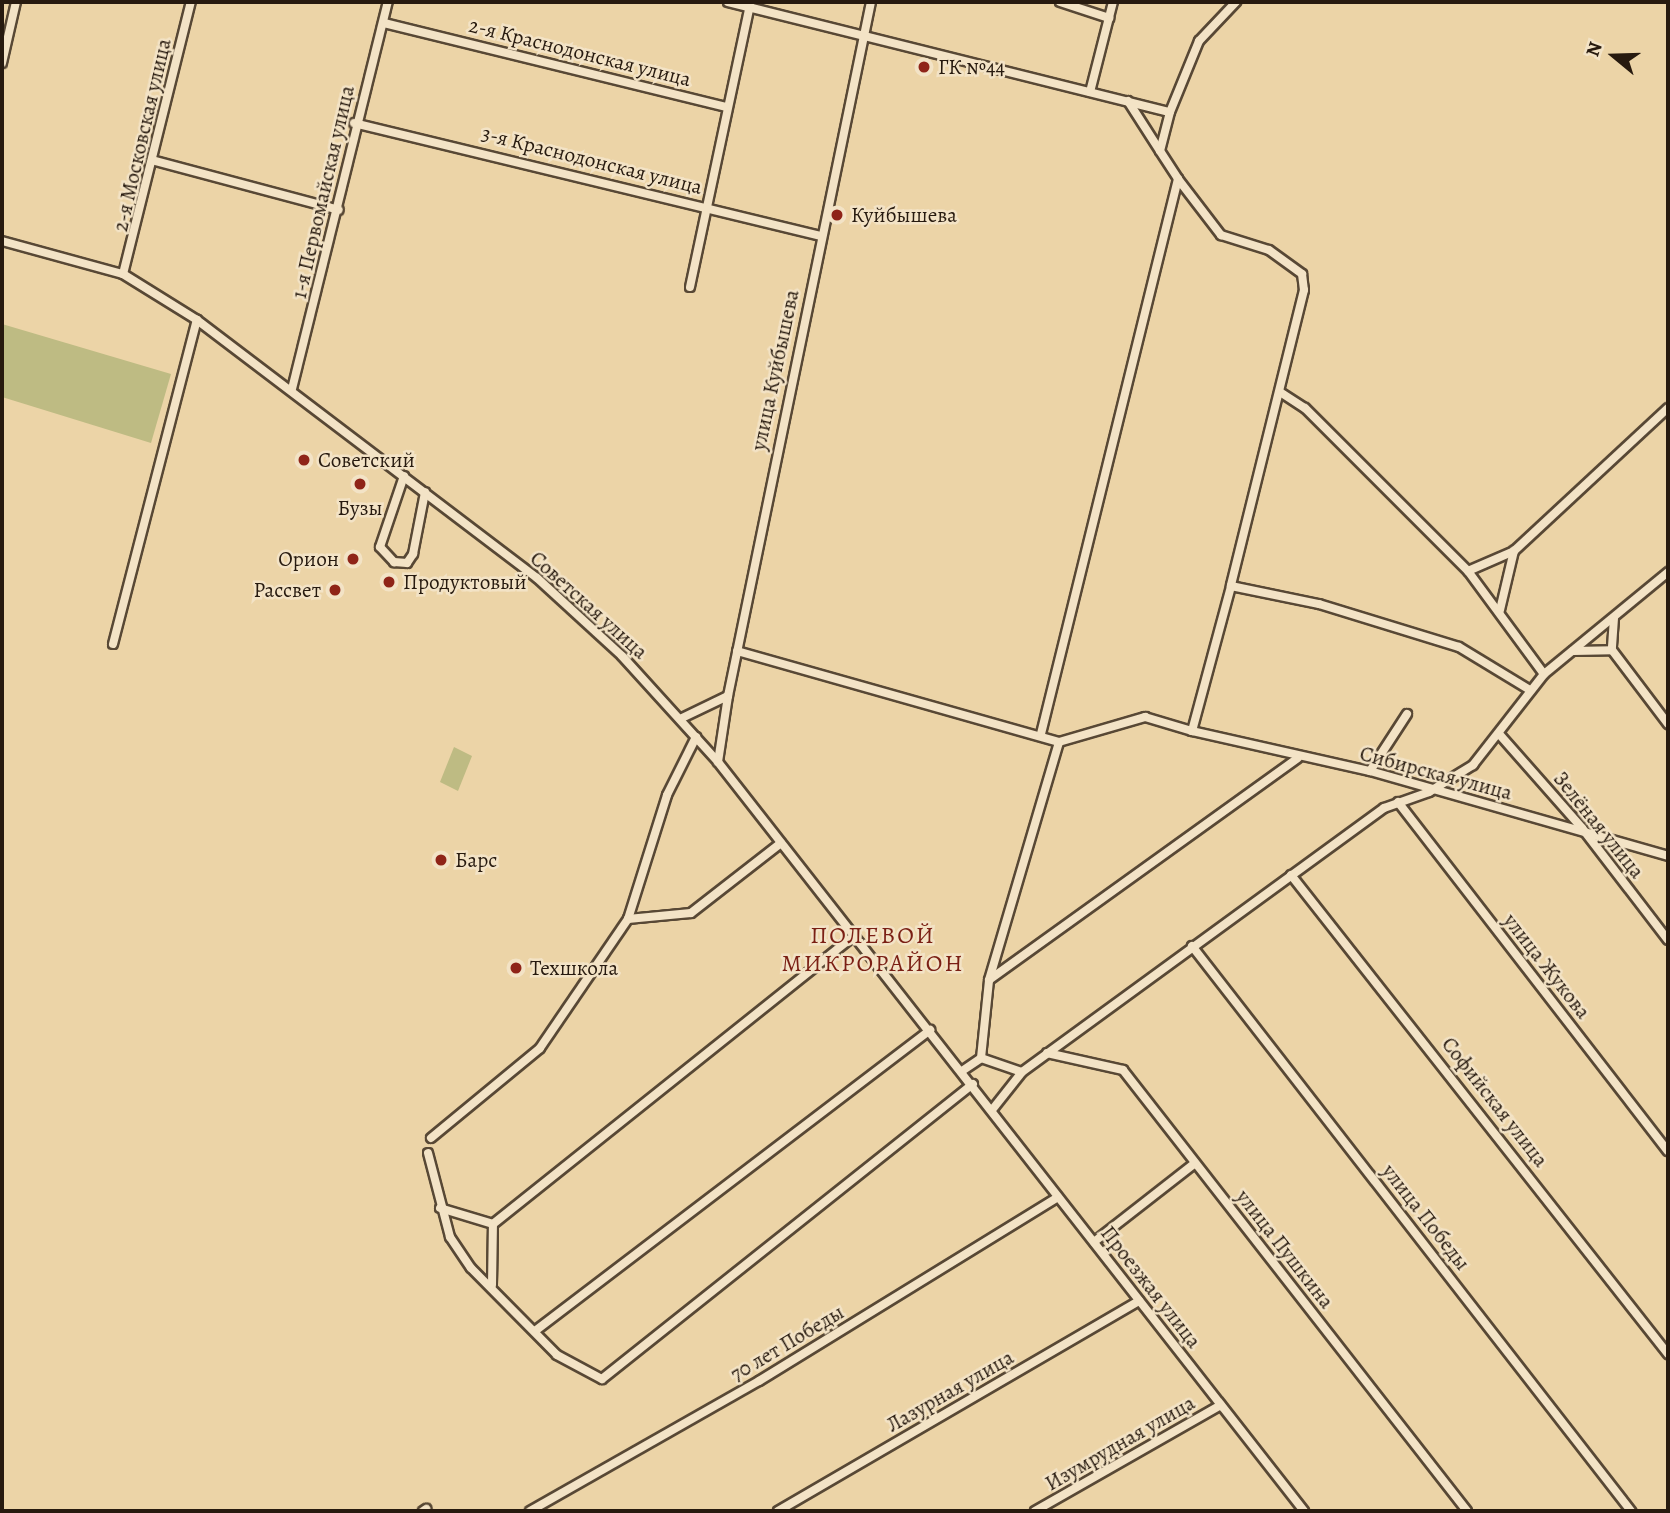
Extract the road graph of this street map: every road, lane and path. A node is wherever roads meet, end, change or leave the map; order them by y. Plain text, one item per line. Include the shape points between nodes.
1 (16, 2) edge
2 (191, 2) edge
3 (388, 2) edge
4 (728, 2) edge
5 (871, 2) edge
6 (1060, 2) edge
7 (1113, 2) edge
8 (1236, 2) edge
9 (750, 4) edge
10 (1109, 18) junction
11 (384, 23) junction
12 (863, 31) junction
13 (2, 63) edge
14 (1090, 92) junction
15 (1128, 101) junction
16 (727, 107) junction
17 (1170, 112) junction
18 (354, 123) junction
19 (1160, 150) junction
20 (155, 161) junction
21 (1178, 179) junction
22 (710, 207) junction
23 (339, 210) junction
24 (821, 236) junction
25 (2, 242) edge
26 (123, 274) junction
27 (690, 287) dead end
28 (197, 320) junction
29 (292, 389) junction
30 (1280, 392) junction
31 (1668, 408) edge
32 (404, 476) junction
33 (425, 492) junction
34 (1514, 551) junction
35 (1468, 571) junction
36 (1668, 572) edge
37 (1231, 586) junction
38 (1500, 610) junction
39 (1615, 615) junction
40 (113, 644) dead end
41 (1612, 650) junction
42 (737, 651) junction
43 (1572, 651) junction
44 (1544, 674) junction
45 (1530, 691) junction
46 (728, 696) junction
47 (1406, 713) dead end
48 (682, 718) junction
49 (1668, 724) edge
50 (1192, 732) junction
51 (1041, 734) junction
52 (1500, 735) junction
53 (696, 737) junction
54 (1059, 742) junction
55 (1298, 758) junction
56 (718, 762) junction
57 (1370, 771) junction
58 (1429, 792) junction
59 (1398, 802) junction
60 (1582, 828) junction
61 (781, 843) junction
62 (1668, 856) edge
63 (1291, 875) junction
64 (628, 919) junction
65 (855, 935) junction
66 (1668, 940) edge
67 (1192, 946) junction
68 (989, 980) junction
69 (930, 1030) junction
70 (1047, 1054) junction
71 (981, 1058) junction
72 (962, 1070) junction
73 (1022, 1072) junction
74 (973, 1084) junction
75 (992, 1110) junction
76 (431, 1138) dead end
77 (1668, 1151) edge
78 (428, 1153) dead end
79 (1195, 1163) junction
80 (1058, 1197) junction
81 (440, 1208) junction
82 (493, 1224) junction
83 (1094, 1242) junction
84 (492, 1285) junction
85 (1139, 1301) junction
86 (535, 1331) junction
87 (1668, 1354) edge
88 (1221, 1405) junction
89 (1302, 1509) edge
90 (530, 1511) edge
91 (778, 1511) edge
92 (1035, 1511) edge
93 (1292, 1511) edge
94 (1467, 1511) edge
95 (1631, 1511) edge

1 - 13 street
2 - 20 street, 2-я Московская улица
3 - 11 street, 1-я Первомайская улица
4 - 9 street
5 - 12 street, улица Куйбышева
6 - 10 street
7 - 10 street
8 - 17 street via 1199,41
9 - 12 street
9 - 16 street
10 - 14 street
11 - 16 street, 2-я Краснодонская улица
11 - 18 street, 1-я Первомайская улица
12 - 14 street
12 - 24 street, улица Куйбышева
14 - 15 street
15 - 17 street
15 - 19 street
16 - 22 street
17 - 19 street
18 - 22 street, 3-я Краснодонская улица
18 - 23 street, 1-я Первомайская улица
19 - 21 street
20 - 23 street
20 - 26 street, 2-я Московская улица
21 - 30 street via 1221,235 1269,250 1302,274
21 - 51 street
22 - 24 street, 3-я Краснодонская улица
22 - 27 street
23 - 29 street, 1-я Первомайская улица
24 - 42 street, улица Куйбышева
25 - 26 street, Советская улица
26 - 28 street, Советская улица
28 - 29 street, Советская улица
28 - 40 street
29 - 32 street, Советская улица
30 - 35 street via 1305,408
30 - 37 street
31 - 34 street
32 - 33 street, Советская улица
32 - 33 street via 380,547 394,562 407,563 413,554
33 - 48 street, Советская улица via 537,578
34 - 35 street
34 - 38 street
35 - 38 street
36 - 39 street
37 - 45 street via 1319,604 1459,647
37 - 50 street
38 - 44 street
39 - 41 street
39 - 43 street
41 - 43 street
41 - 49 street
42 - 46 street, улица Куйбышева
42 - 51 street
43 - 44 street
44 - 45 street
45 - 52 street
46 - 48 street
46 - 56 street, улица Куйбышева
47 - 57 street
48 - 53 street, Советская улица
50 - 54 street, Сибирская улица via 1145,718
50 - 55 street, Сибирская улица
51 - 54 street
52 - 58 street via 1473,765
52 - 60 street, Зелёная улица
53 - 56 street, Советская улица
53 - 64 street via 667,795
54 - 68 street
55 - 57 street, Сибирская улица
55 - 68 street
56 - 61 street, Советская улица
57 - 58 street, Сибирская улица
58 - 59 street
58 - 60 street, Сибирская улица
59 - 63 street
59 - 77 street, улица Жукова
60 - 62 street, Сибирская улица
60 - 66 street, Зелёная улица
61 - 64 street via 691,913
61 - 65 street, Советская улица
63 - 67 street
63 - 87 street, Софийская улица
64 - 76 street via 540,1048
65 - 69 street, Советская улица
65 - 82 street
67 - 70 street
67 - 95 street, улица Победы
68 - 71 street
69 - 72 street, Советская улица
69 - 86 street
70 - 73 street
70 - 79 street, улица Пушкина via 1123,1070
71 - 72 street
71 - 73 street
72 - 74 street, Советская улица
73 - 75 street
74 - 75 street, Проезжая улица
74 - 86 street via 603,1379 557,1355
75 - 80 street, Проезжая улица
78 - 81 street
79 - 83 street
79 - 94 street, улица Пушкина
80 - 83 street, Проезжая улица
80 - 90 street, 70 лет Победы via 759,1381
81 - 82 street
81 - 84 street via 450,1237
82 - 84 street
83 - 85 street, Проезжая улица
84 - 86 street
85 - 88 street, Проезжая улица
85 - 91 street, Лазурная улица
88 - 89 street, Проезжая улица
88 - 92 street, Изумрудная улица
89 - 93 street

